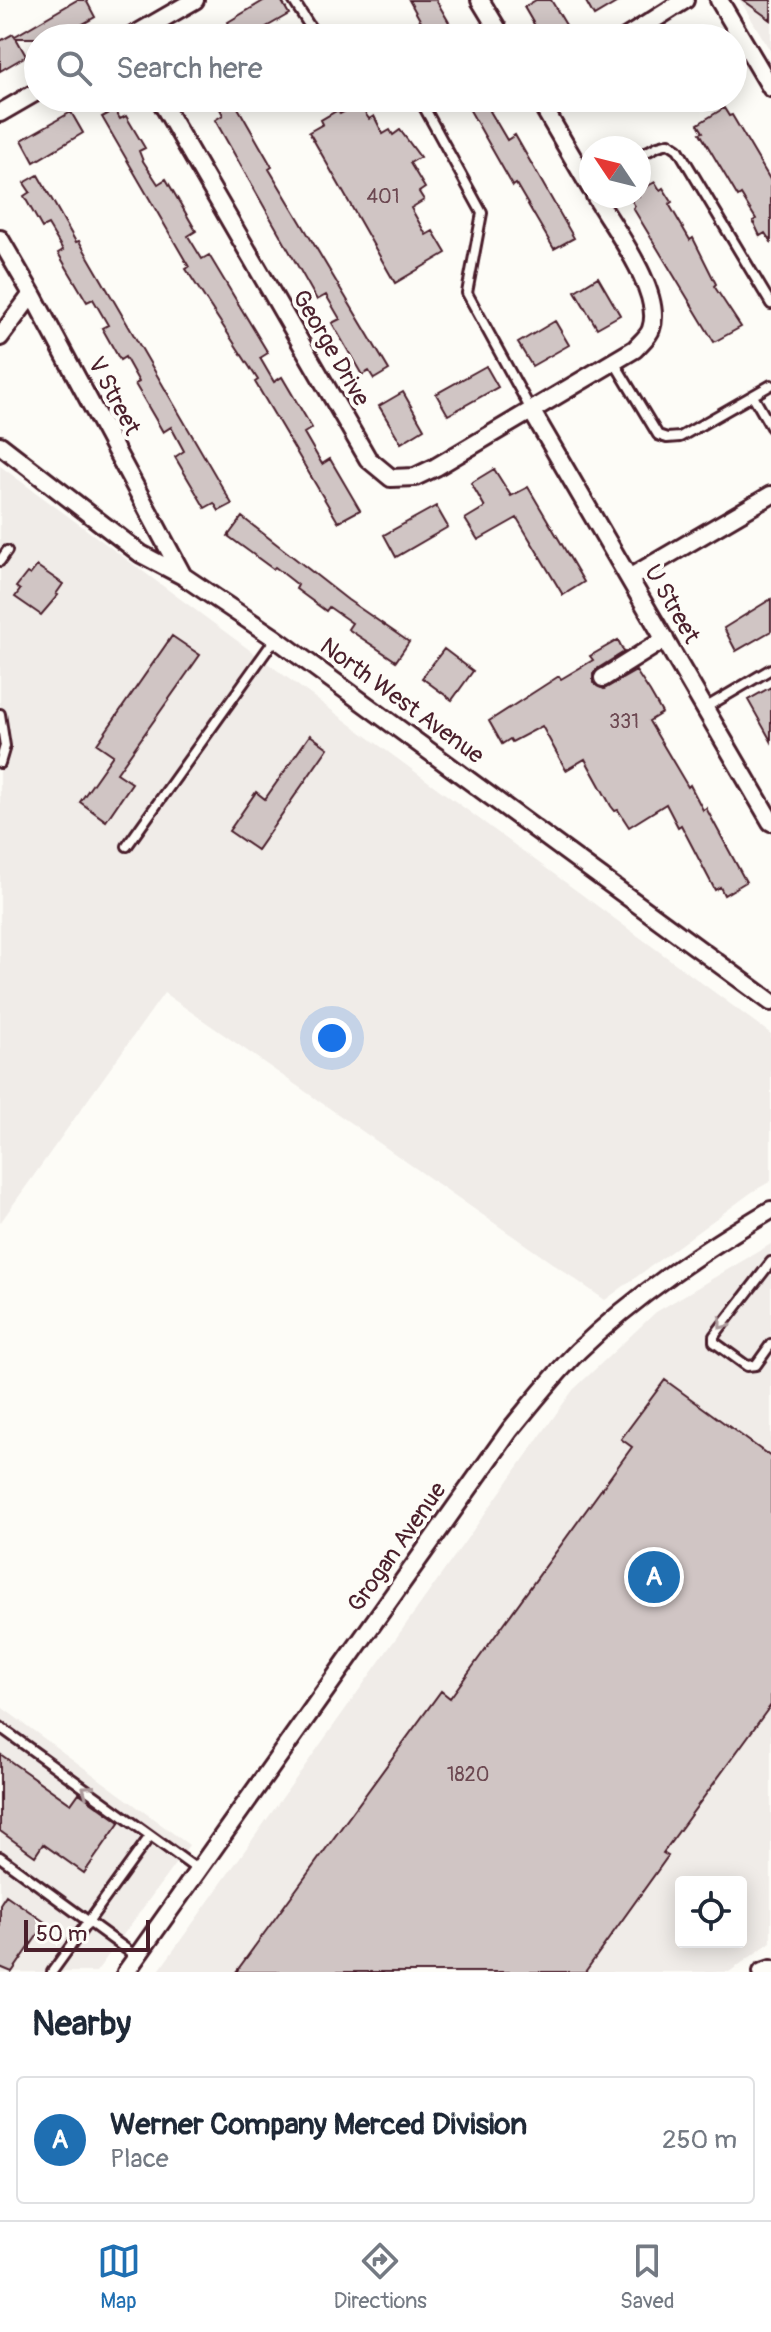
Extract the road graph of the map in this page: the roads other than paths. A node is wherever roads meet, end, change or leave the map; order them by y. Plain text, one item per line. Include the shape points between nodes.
1 (195, 0) edge
2 (293, 0) edge
3 (480, 0) edge
4 (685, 0) edge
5 (719, 0) edge
6 (153, 24) edge
7 (308, 24) edge
8 (495, 24) edge
9 (647, 24) edge
10 (733, 24) edge
11 (747, 47) edge
12 (771, 88) edge
13 (24, 99) edge
14 (167, 112) edge
15 (427, 112) edge
16 (546, 112) edge
17 (0, 113) edge
18 (651, 150) edge
19 (579, 167) edge
20 (603, 208) edge
21 (0, 239) edge
22 (32, 294) junction
23 (771, 304) edge
24 (0, 337) edge
25 (614, 361) junction
26 (771, 385) edge
27 (753, 396) junction
28 (531, 410) junction
29 (771, 427) edge
30 (0, 445) edge
31 (771, 495) edge
32 (7, 551) dead end
33 (0, 561) edge
34 (183, 576) junction
35 (629, 578) junction
36 (275, 638) junction
37 (665, 639) junction
38 (771, 669) edge
39 (603, 678) dead end
40 (705, 708) junction
41 (0, 714) edge
42 (0, 763) edge
43 (771, 822) edge
44 (127, 846) dead end
45 (771, 1002) edge
46 (771, 1210) edge
47 (771, 1262) edge
48 (771, 1344) edge
49 (0, 1727) edge
50 (150, 1836) junction
51 (0, 1857) edge
52 (198, 1870) junction
53 (88, 1922) junction
54 (137, 1957) junction
55 (771, 1969) edge
56 (52, 1972) edge
57 (126, 1972) edge
58 (762, 1972) edge

1 - 6 street
2 - 7 lane
3 - 8 street
4 - 9 street
5 - 10 street
11 - 12 street
13 - 17 street
14 - 28 street, George Drive via 368,459 391,478 415,477
15 - 28 lane via 482,213 467,293
16 - 19 street, George Drive
18 - 23 lane via 669,143 678,149
20 - 25 street, George Drive via 649,288 654,310 651,330 635,349
21 - 22 street, V Street
22 - 24 street
22 - 34 street, V Street
25 - 27 lane via 658,435 667,438 680,437
25 - 28 street, George Drive
26 - 27 lane
27 - 29 lane
28 - 35 street, U Street
30 - 34 street, North West Avenue via 141,554
31 - 35 street
32 - 33 lane
34 - 36 street, North West Avenue
35 - 37 street, U Street
36 - 44 lane
36 - 45 street, North West Avenue
37 - 39 street
37 - 40 street, U Street
38 - 40 lane
40 - 43 street, U Street
41 - 42 lane via 5,746
46 - 52 street, Grogan Avenue via 648,1291 550,1381
47 -> 48 lane via 714,1336 714,1342 747,1366 756,1365
50 -> 49 lane
50 - 52 lane
50 - 53 lane
51 - 53 lane
52 - 54 street, Grogan Avenue
53 - 54 lane
53 - 56 lane
54 - 57 street, Grogan Avenue
55 - 58 street

